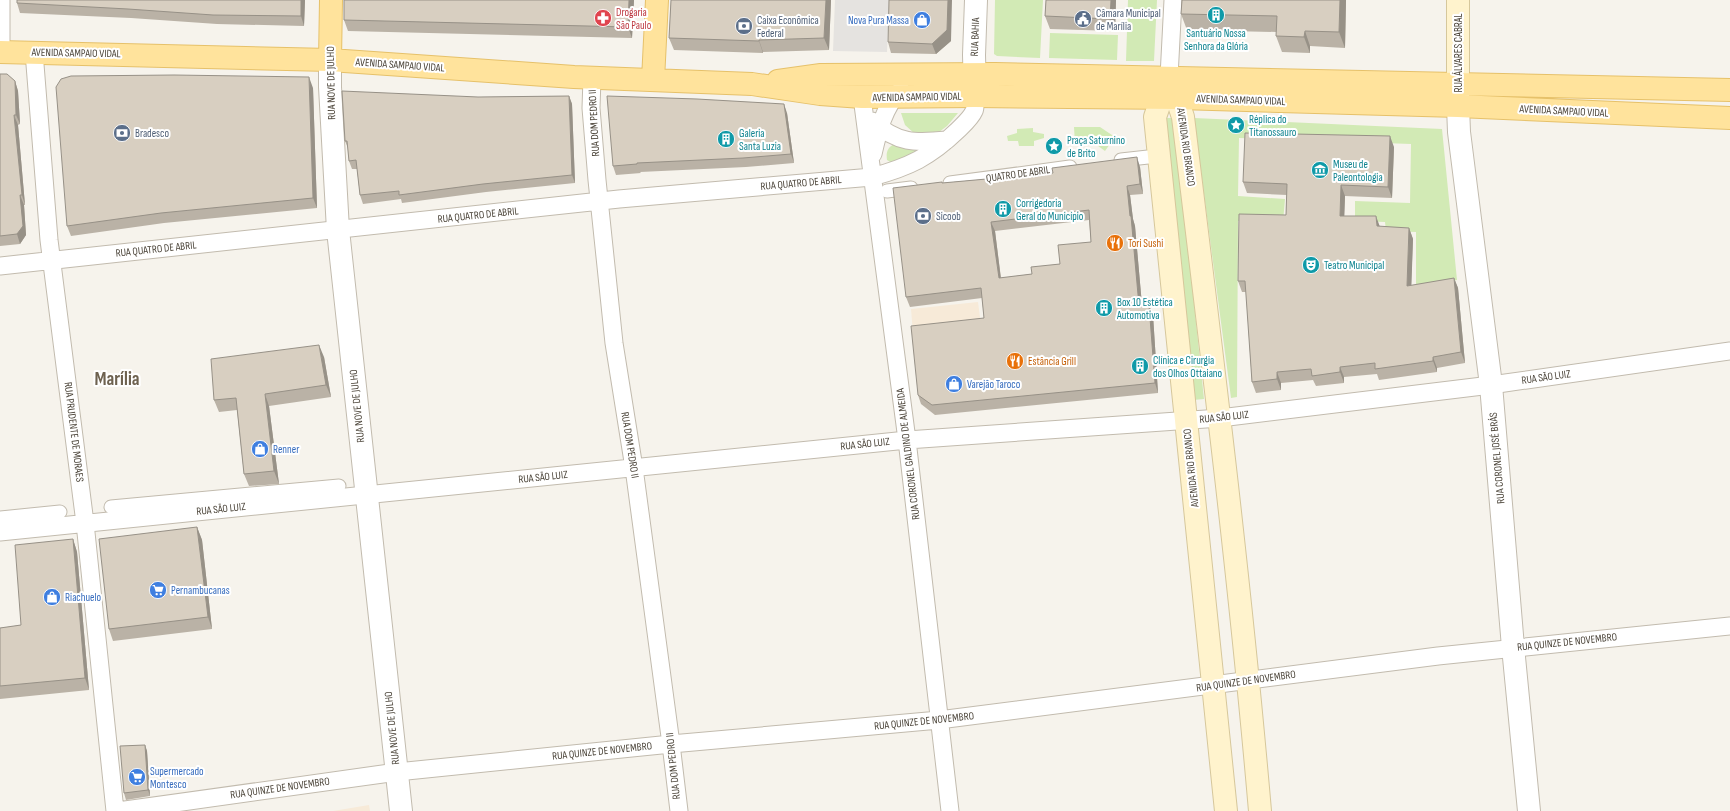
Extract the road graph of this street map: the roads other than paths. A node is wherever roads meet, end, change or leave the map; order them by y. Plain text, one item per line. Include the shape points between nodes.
1 (1, 0) edge
2 (331, 0) edge
3 (657, 0) edge
4 (976, 0) edge
5 (1173, 0) edge
6 (1458, 0) edge
7 (1, 52) edge
8 (34, 52) junction
9 (330, 60) junction
10 (974, 74) junction
11 (927, 75) junction
12 (1169, 77) junction
13 (592, 78) junction
14 (653, 80) junction
15 (752, 84) junction
16 (1457, 85) junction
17 (1730, 90) edge
18 (975, 96) junction
19 (893, 98) junction
20 (1169, 98) junction
21 (863, 104) junction
22 (1458, 106) junction
23 (1730, 118) edge
24 (880, 127) junction
25 (948, 140) junction
26 (1148, 157) dead end
27 (1109, 162) edge
28 (1085, 165) edge
29 (872, 170) junction
30 (887, 192) dead end
31 (599, 201) junction
32 (338, 230) junction
33 (52, 260) junction
34 (0, 266) edge
35 (1730, 351) edge
36 (1491, 385) junction
37 (1220, 418) junction
38 (1186, 421) junction
39 (907, 440) junction
40 (634, 468) junction
41 (339, 486) dead end
42 (367, 495) junction
43 (112, 506) dead end
44 (60, 512) dead end
45 (0, 518) edge
46 (85, 523) junction
47 (0, 532) edge
48 (1730, 626) edge
49 (1513, 647) junction
50 (1249, 680) junction
51 (1214, 685) junction
52 (939, 720) junction
53 (671, 744) junction
54 (397, 772) junction
55 (116, 811) edge
56 (401, 811) edge
57 (678, 811) edge
58 (950, 811) edge
59 (1226, 811) edge
60 (1260, 811) edge
61 (1529, 811) edge

1 - 7 street
2 - 9 main road, RUA NOVE DE JULHO
3 - 14 main road
4 - 10 street, RUA BAHIA
5 - 12 street
6 - 16 main road, RUA ÁLVARES CABRAL
7 - 8 main road, AVENIDA SAMPAIO VIDAL
8 - 9 main road, AVENIDA SAMPAIO VIDAL
8 - 33 street, RUA PRUDENTE DE MORAES
9 - 13 main road, AVENIDA SAMPAIO VIDAL
9 - 32 street, RUA NOVE DE JULHO
10 - 11 main road, AVENIDA SAMPAIO VIDAL
10 - 12 main road, AVENIDA SAMPAIO VIDAL
10 - 18 street, RUA BAHIA
11 - 15 main road, AVENIDA SAMPAIO VIDAL via 821,75
11 - 19 street via 907,85
12 - 16 main road, AVENIDA SAMPAIO VIDAL
12 - 20 main road, AVENIDA RIO BRANCO
13 - 14 main road, AVENIDA SAMPAIO VIDAL
13 - 31 street, RUA DOM PEDRO II via 591,108
14 - 15 main road, AVENIDA SAMPAIO VIDAL
15 - 21 main road, AVENIDA SAMPAIO VIDAL via 820,94
16 - 17 main road, AVENIDA SAMPAIO VIDAL
16 - 22 main road, RUA ÁLVARES CABRAL
18 - 19 main road, AVENIDA SAMPAIO VIDAL
18 - 20 main road, AVENIDA SAMPAIO VIDAL
18 - 25 street, RUA QUATRO DE ABRIL via 974,111
19 - 21 main road, AVENIDA SAMPAIO VIDAL
19 - 24 street
20 - 22 main road, AVENIDA SAMPAIO VIDAL
20 - 37 main road, AVENIDA RIO BRANCO via 1183,117
20 - 38 main road, AVENIDA RIO BRANCO via 1155,117
21 - 24 street via 872,122
21 - 29 street, RUA CORONEL GALDINO DE ALMEIDA
22 - 23 main road, AVENIDA SAMPAIO VIDAL
22 - 36 street, RUA CORONEL JOSÉ BRÁS via 1459,132
24 - 25 street via 890,135 911,142
24 - 29 street
25 - 29 street, RUA QUATRO DE ABRIL via 921,160 900,170
26 - 27 street
28 - 30 street, QUATRO DE ABRIL
29 - 31 street, RUA QUATRO DE ABRIL
29 - 39 street, RUA CORONEL GALDINO DE ALMEIDA
31 - 32 street, RUA QUATRO DE ABRIL
31 - 40 street, RUA DOM PEDRO II via 614,343
32 - 33 street, RUA QUATRO DE ABRIL
32 - 42 street, RUA NOVE DE JULHO
33 - 34 street, RUA QUATRO DE ABRIL
33 - 46 street, RUA PRUDENTE DE MORAES
35 - 36 street, RUA SÃO LUIZ
36 - 37 street, RUA SÃO LUIZ
36 - 49 street, RUA CORONEL JOSÉ BRÁS
37 - 38 street, RUA SÃO LUIZ
37 - 50 main road, AVENIDA RIO BRANCO
38 - 39 street, RUA SÃO LUIZ
38 - 51 main road, AVENIDA RIO BRANCO
39 - 40 street, RUA SÃO LUIZ
39 - 52 street, RUA CORONEL GALDINO DE ALMEIDA
40 - 42 street, RUA SÃO LUIZ
40 - 53 street, RUA DOM PEDRO II
41 - 43 street
42 - 46 street, RUA SÃO LUIZ
42 - 54 street, RUA NOVE DE JULHO
44 - 45 street
46 - 47 street, RUA SÃO LUIZ
46 - 55 street, RUA PRUDENTE DE MORAES
48 - 49 street, RUA QUINZE DE NOVEMBRO
49 - 50 street, RUA QUINZE DE NOVEMBRO
49 - 61 street, RUA CORONEL JOSÉ BRÁS
50 - 51 street, RUA QUINZE DE NOVEMBRO
50 - 60 main road, AVENIDA RIO BRANCO
51 - 52 street, RUA QUINZE DE NOVEMBRO
51 - 59 main road, AVENIDA RIO BRANCO
52 - 53 street, RUA QUINZE DE NOVEMBRO
52 - 58 street, RUA CORONEL GALDINO DE ALMEIDA
53 - 54 street, RUA QUINZE DE NOVEMBRO
53 - 57 street, RUA DOM PEDRO II
54 - 55 street, RUA QUINZE DE NOVEMBRO
54 - 56 street, RUA NOVE DE JULHO

